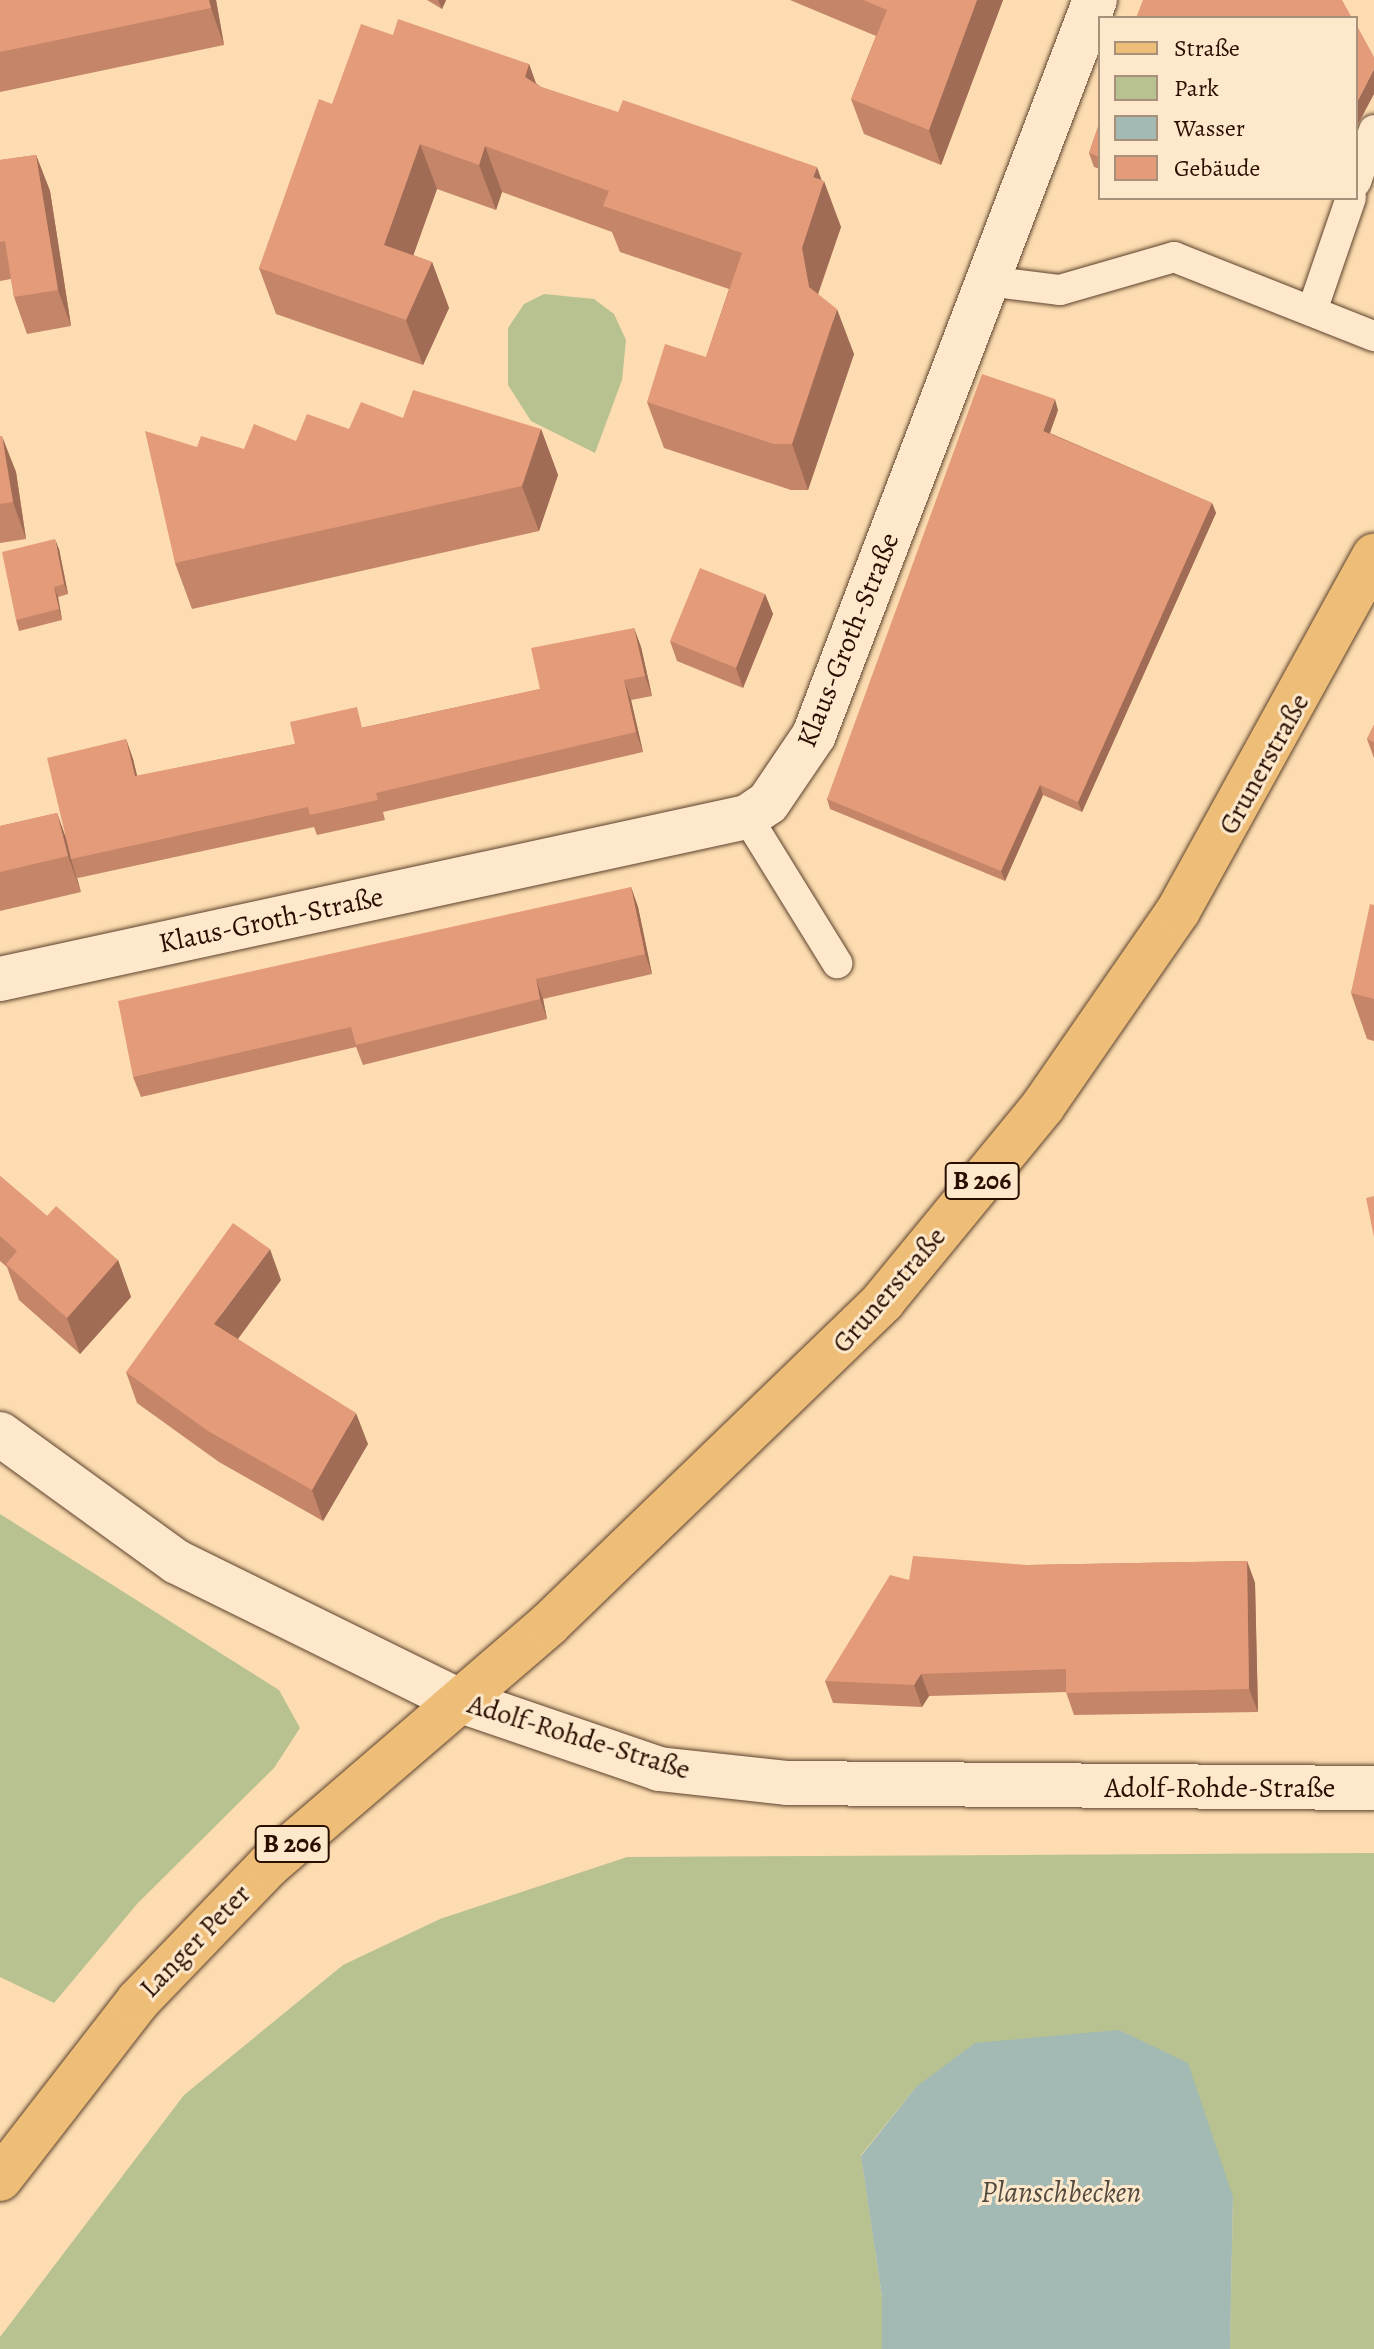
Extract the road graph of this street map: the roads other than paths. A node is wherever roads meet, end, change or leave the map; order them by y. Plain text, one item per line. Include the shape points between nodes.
1 (1095, 0) edge
2 (1374, 130) edge
3 (1358, 176) edge
4 (1350, 200) edge
5 (987, 281) junction
6 (1312, 311) junction
7 (1374, 336) edge
8 (1374, 556) edge
9 (747, 817) junction
10 (837, 963) dead end
11 (0, 979) edge
12 (0, 1434) edge
13 (458, 1700) junction
14 (1374, 1788) edge
15 (0, 2179) edge

1 - 5 street, Klaus-Groth-Straße
2 - 3 lane
4 - 6 lane
5 - 6 lane via 1060,290 1174,257
5 - 9 street, Klaus-Groth-Straße via 814,735 788,782
6 - 7 lane
8 - 13 main road, Grunerstraße / B 206 via 1178,911 1033,1117 811,1379
9 - 10 lane
9 - 11 street, Klaus-Groth-Straße
12 - 13 street, Adolf-Rohde-Straße via 177,1562
13 - 14 street, Adolf-Rohde-Straße via 659,1769 706,1776
13 - 15 main road, Langer Peter / B 206 via 360,1782 189,1946 57,2097

